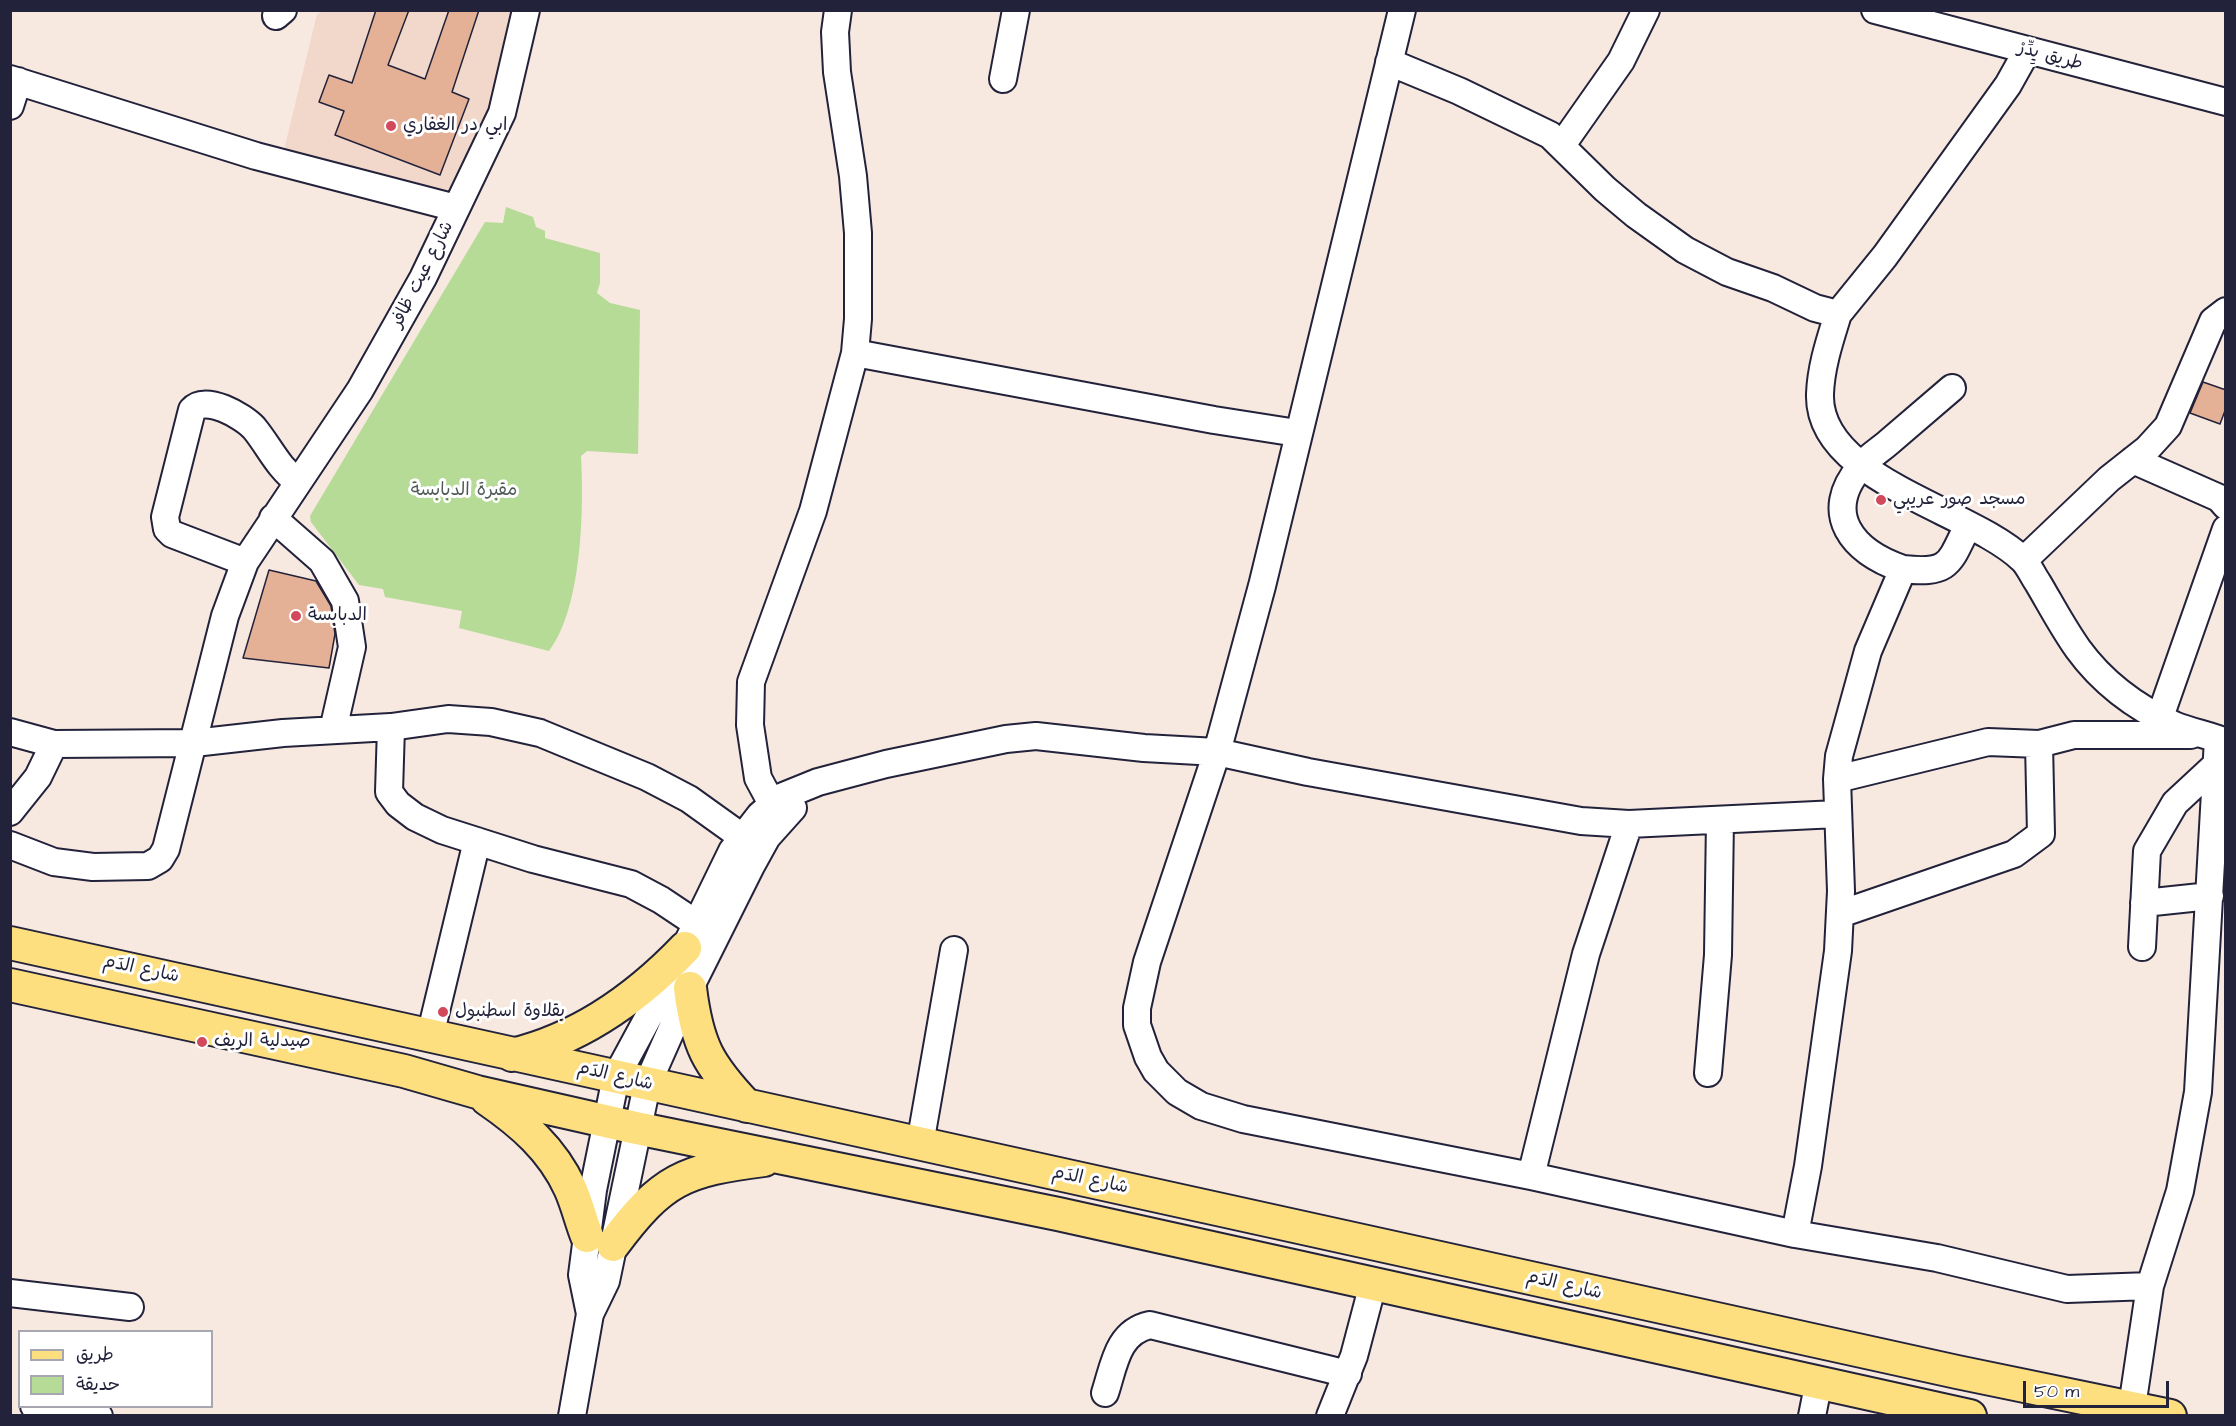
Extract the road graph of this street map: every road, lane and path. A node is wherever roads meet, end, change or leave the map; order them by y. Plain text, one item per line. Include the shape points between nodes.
1 (526, 10) edge
2 (838, 10) edge
3 (1016, 10) edge
4 (1646, 10) edge
5 (1875, 10) edge
6 (1400, 12) edge
7 (2027, 51) junction
8 (1389, 62) junction
9 (1003, 79) dead end
10 (14, 80) edge
11 (2226, 102) edge
12 (10, 106) edge
13 (1562, 145) junction
14 (456, 208) junction
15 (2226, 311) edge
16 (1838, 314) junction
17 (855, 353) junction
18 (1952, 388) dead end
19 (1297, 433) junction
20 (2133, 460) junction
21 (1861, 466) junction
22 (298, 483) junction
23 (2226, 506) edge
24 (273, 518) junction
25 (1968, 525) junction
26 (2226, 529) edge
27 (2024, 560) junction
28 (244, 562) junction
29 (1903, 568) junction
30 (2160, 717) junction
31 (391, 727) junction
32 (333, 730) junction
33 (10, 732) edge
34 (194, 743) junction
35 (54, 744) junction
36 (2039, 744) junction
37 (2217, 745) edge
38 (1217, 752) junction
39 (1837, 778) junction
40 (10, 812) edge
41 (776, 812) junction
42 (1837, 814) junction
43 (1720, 820) junction
44 (1629, 824) junction
45 (742, 837) junction
46 (477, 841) junction
47 (10, 845) edge
48 (2210, 896) junction
49 (2144, 903) junction
50 (1840, 914) junction
51 (691, 936) junction
52 (10, 942) edge
53 (2142, 947) dead end
54 (954, 950) dead end
55 (2216, 967) edge
56 (10, 985) edge
57 (690, 988) junction
58 (430, 1036) junction
59 (512, 1055) junction
60 (1708, 1073) dead end
61 (616, 1077) junction
62 (647, 1085) junction
63 (477, 1092) junction
64 (747, 1106) junction
65 (606, 1120) junction
66 (636, 1128) junction
67 (920, 1144) junction
68 (789, 1157) junction
69 (1531, 1176) junction
70 (1795, 1234) junction
71 (600, 1241) junction
72 (1373, 1284) junction
73 (2150, 1286) junction
74 (10, 1293) edge
75 (130, 1307) dead end
76 (1348, 1374) junction
77 (1819, 1381) junction
78 (1105, 1393) dead end
79 (2132, 1407) junction
80 (41, 1408) edge
81 (99, 1416) edge
82 (572, 1416) edge
83 (1330, 1416) edge
84 (1812, 1416) edge
85 (1970, 1416) edge
86 (2170, 1416) edge

1 - 14 street, شارع عيت ظافر via 502,113
2 - 17 street via 837,72 854,176 858,233
3 - 9 street
4 - 13 street via 1621,61
5 - 7 street, طريق يِدِّرْ
6 - 8 street
7 - 11 street, طريق يِدِّرْ
7 - 16 street via 2008,85
8 - 13 street via 1459,91 1550,135
8 - 19 street
10 - 12 street
10 - 14 street via 256,156
13 - 16 street via 1628,209 1685,250 1727,272
14 - 22 street, شارع عيت ظافر via 393,334
15 - 20 street via 2213,321 2168,426
16 - 21 street via 1826,353 1820,395 1827,426
17 - 19 street
17 - 41 street via 813,511 751,682 758,778
18 - 21 street
19 - 38 street via 1262,586
20 - 23 street via 2219,498
20 - 27 street
21 - 25 street
21 - 29 street via 1848,486 1842,506 1846,529 1863,550
22 - 24 street, شارع عيت ظافر
22 - 28 street via 245,420 204,403 192,410 165,517 167,529
24 - 28 street, شارع عيت ظافر
24 - 32 street via 322,561 345,602 352,647
25 - 27 street
25 - 29 street via 1952,558 1941,569
26 - 30 street
27 - 30 street via 2093,667 2114,688
28 - 34 street, شارع عيت ظافر via 225,616
29 - 39 street via 1868,651 1839,756
30 - 37 street
31 - 32 street
31 - 45 street via 467,719 540,733 647,777 688,799
31 - 46 street via 388,784 398,804 415,818 442,831
32 - 34 street
33 - 35 street
34 - 35 street
34 - 47 street, شارع عيت ظافر via 171,837 155,863 132,867 72,865
35 - 40 street via 38,777
36 - 37 street via 2074,735
36 - 39 street via 1988,742
36 - 50 street via 2041,834 2014,854
37 - 48 street
37 - 49 street via 2175,802 2147,851
38 - 41 street via 1036,736 960,748 818,782
38 - 44 street via 1581,821
38 - 69 street via 1147,962 1137,1008 1141,1040 1156,1071 1176,1092 1225,1114
39 - 42 street
41 - 45 street
41 - 57 street
42 - 43 street
42 - 50 street
43 - 44 street
43 - 60 street via 1718,955
44 - 69 street via 1586,954
45 - 51 street
46 - 51 street via 631,884 661,900
46 - 58 street
48 - 49 street
48 - 55 street
49 - 53 street
50 - 70 street via 1825,1047
51 - 59 main road via 663,970 602,1016 563,1037
51 - 61 street
52 - 58 main road, شارع الدَم
54 - 67 street
55 - 73 street via 2180,1191
56 - 63 main road via 404,1071
57 - 62 street
57 - 64 main road via 694,1023 703,1049 718,1074
58 - 59 main road, شارع الدَم
59 - 61 main road, شارع الدَم
61 - 62 main road, شارع الدَم
61 - 65 street
62 - 64 main road, شارع الدَم
62 - 66 street
63 - 65 main road
63 - 71 main road via 544,1146
64 - 67 main road, شارع الدَم
65 - 66 main road
65 - 71 street via 593,1190
66 - 68 main road
66 - 71 street
67 - 79 main road, شارع الدَم
68 - 71 main road via 703,1169 682,1178
68 - 72 main road
69 - 70 street
70 - 73 street via 1937,1258 2067,1289
71 - 82 street via 606,1281 590,1314
72 - 76 street
72 - 77 main road
73 - 79 street
74 - 75 street
76 - 78 street via 1150,1326 1136,1328 1121,1344
76 - 83 street
77 - 84 street
77 - 85 main road
79 - 86 main road, شارع الدَم
80 - 81 street

